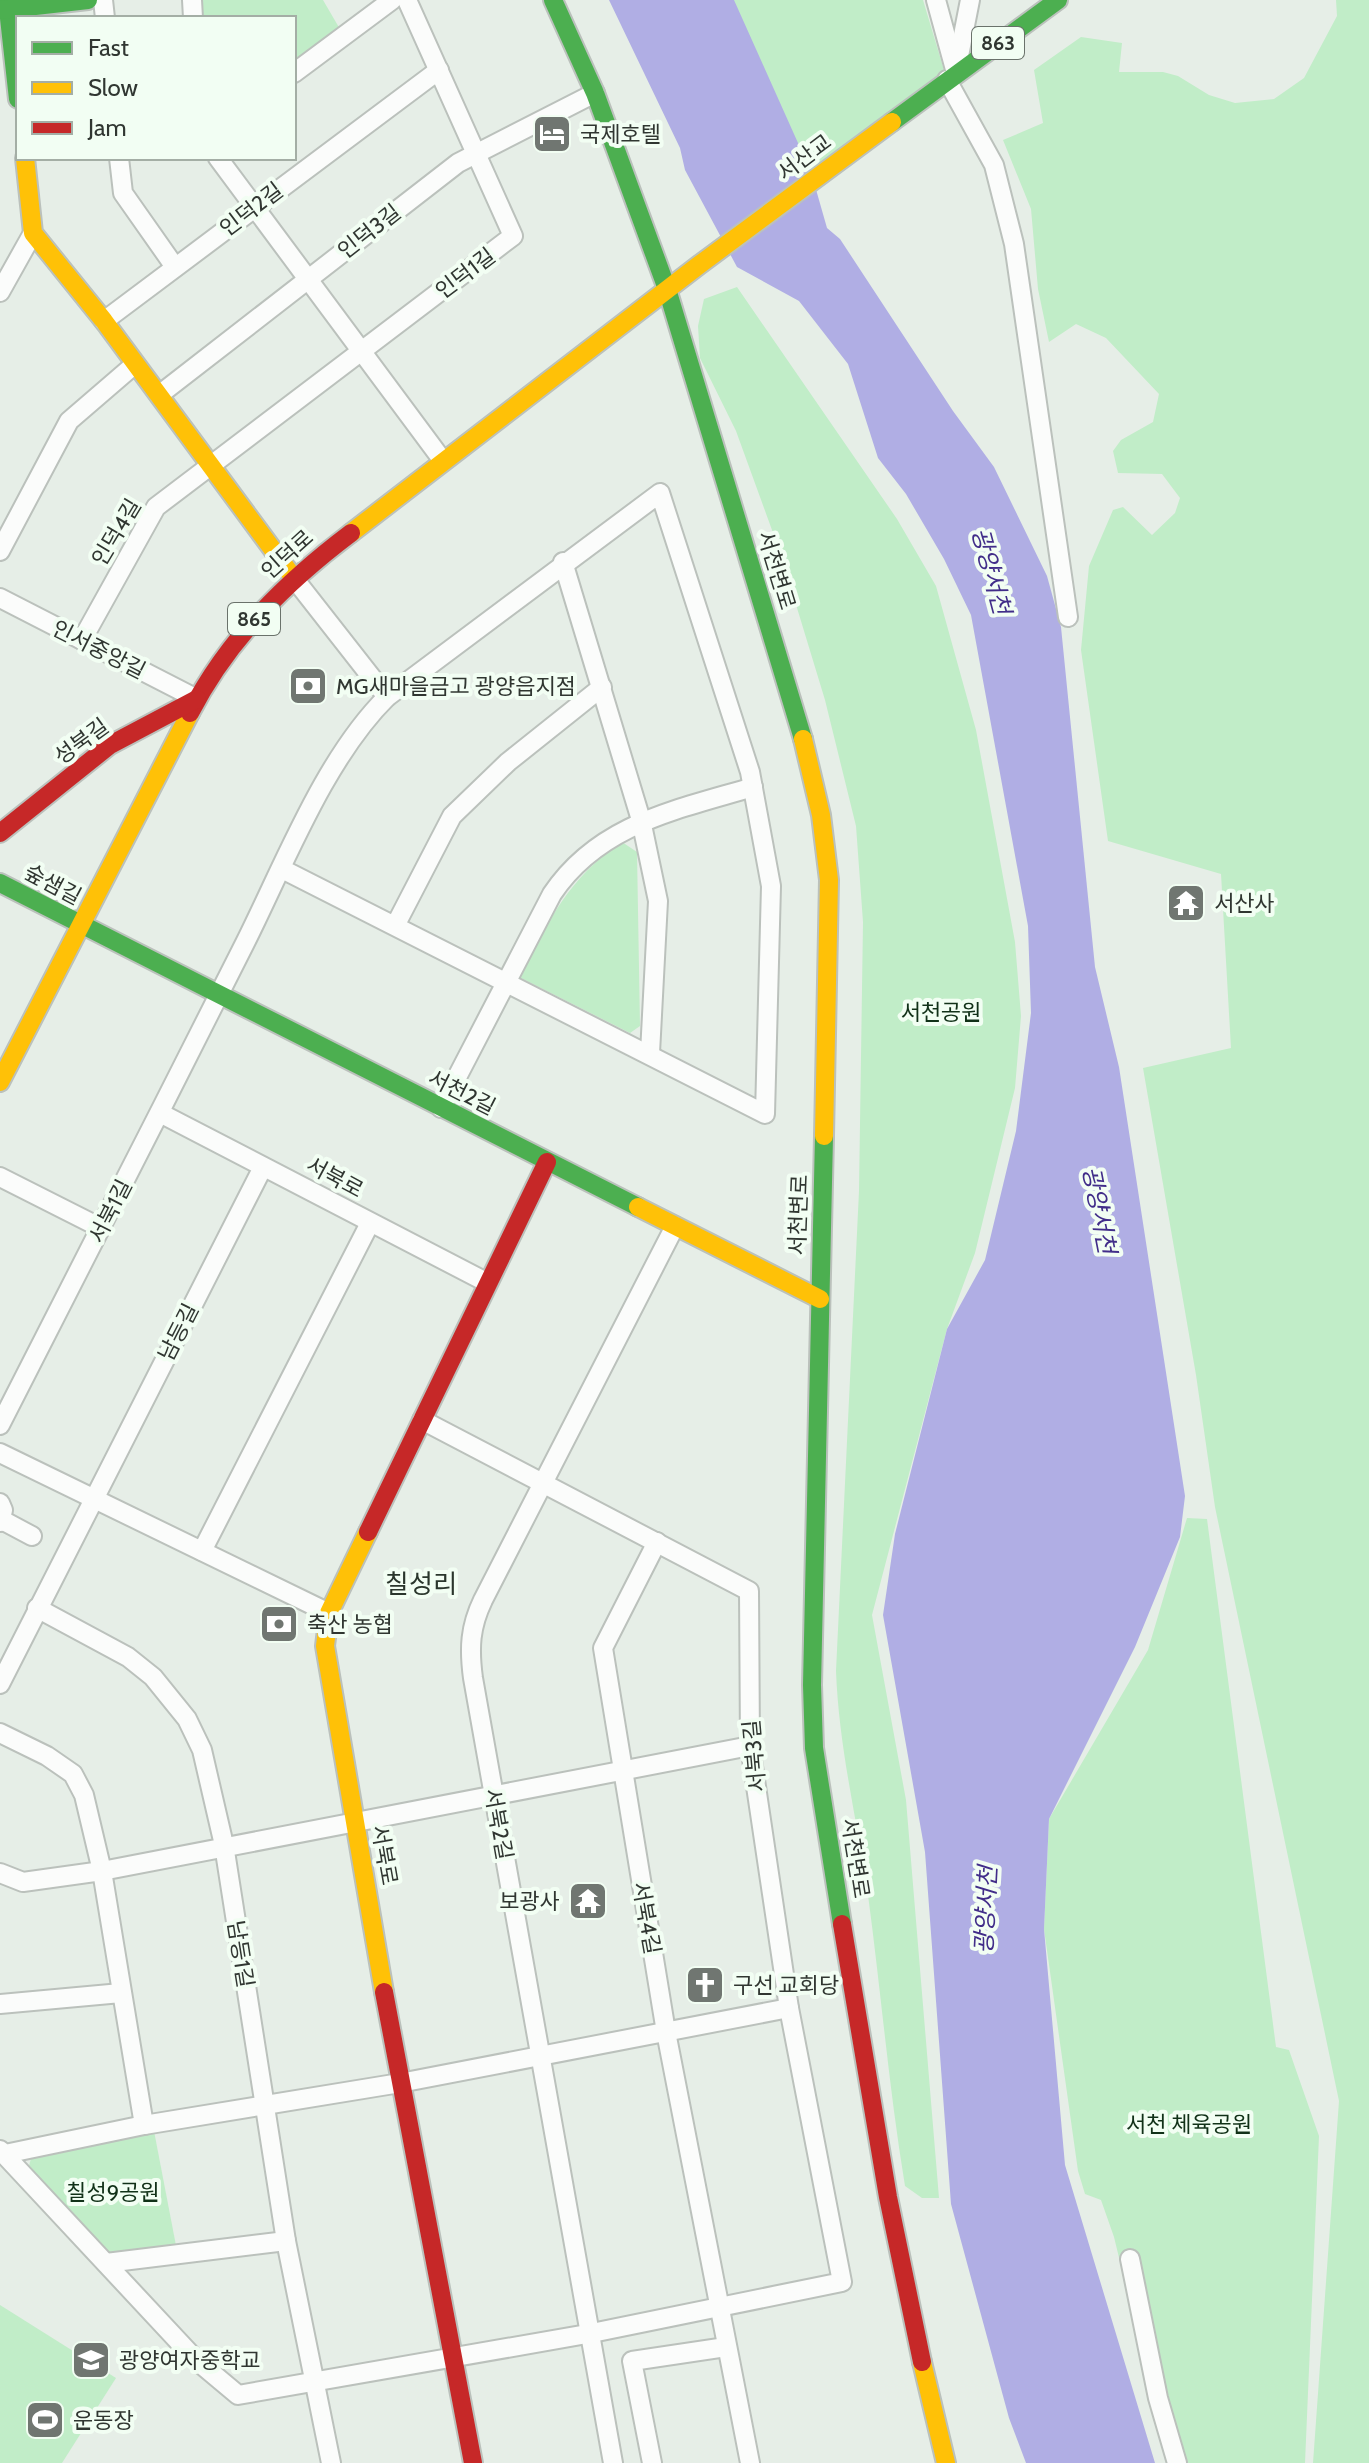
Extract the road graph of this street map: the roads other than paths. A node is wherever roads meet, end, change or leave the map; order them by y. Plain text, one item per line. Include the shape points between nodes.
1 (88, 0) edge
2 (392, 0) edge
3 (407, 0) edge
4 (553, 0) edge
5 (936, 0) edge
6 (970, 0) edge
7 (1058, 0) edge
8 (5, 6) edge
9 (439, 70) junction
10 (296, 72) edge
11 (947, 80) junction
12 (16, 85) edge
13 (595, 93) junction
14 (476, 152) junction
15 (25, 160) edge
16 (119, 160) edge
17 (219, 160) edge
18 (252, 208) junction
19 (33, 233) junction
20 (699, 265) joint
21 (175, 267) junction
22 (306, 280) junction
23 (667, 289) junction
24 (0, 292) edge
25 (104, 321) junction
26 (361, 351) junction
27 (134, 365) junction
28 (159, 395) junction
29 (443, 461) junction
30 (210, 465) junction
31 (0, 551) edge
32 (563, 562) junction
33 (293, 577) junction
34 (0, 598) edge
35 (1068, 617) dead end
36 (82, 640) junction
37 (602, 687) junction
38 (387, 697) junction
39 (197, 699) junction
40 (753, 787) junction
41 (641, 820) junction
42 (0, 833) edge
43 (282, 869) junction
44 (0, 883) edge
45 (396, 924) junction
46 (82, 927) junction
47 (506, 982) junction
48 (218, 996) junction
49 (650, 1053) junction
50 (0, 1082) edge
51 (441, 1108) junction
52 (160, 1113) junction
53 (547, 1162) junction
54 (263, 1167) junction
55 (0, 1177) edge
56 (370, 1223) junction
57 (675, 1226) junction
58 (101, 1228) junction
59 (488, 1283) junction
60 (820, 1299) junction
61 (422, 1420) junction
62 (0, 1425) edge
63 (0, 1453) edge
64 (543, 1484) junction
65 (93, 1498) junction
66 (1, 1515) edge
67 (32, 1536) dead end
68 (657, 1542) junction
69 (202, 1551) junction
70 (37, 1608) junction
71 (329, 1613) junction
72 (0, 1684) edge
73 (0, 1733) edge
74 (750, 1746) junction
75 (621, 1770) junction
76 (494, 1795) junction
77 (355, 1823) junction
78 (224, 1845) junction
79 (102, 1871) junction
80 (0, 1873) edge
81 (121, 1993) junction
82 (0, 2004) edge
83 (789, 2008) junction
84 (666, 2032) junction
85 (541, 2055) junction
86 (400, 2083) junction
87 (265, 2103) junction
88 (144, 2125) junction
89 (2, 2152) edge
90 (286, 2241) junction
91 (1130, 2259) dead end
92 (106, 2263) junction
93 (718, 2305) junction
94 (587, 2334) junction
95 (726, 2347) junction
96 (452, 2357) junction
97 (316, 2380) junction
98 (331, 2463) edge
99 (473, 2463) edge
100 (613, 2463) edge
101 (652, 2463) edge
102 (750, 2463) edge
103 (946, 2463) edge
104 (1177, 2463) edge

1 - 8 street
2 - 10 street
3 - 9 street, 인덕1길
4 - 13 street, 서천변로
5 - 11 street
6 - 11 street
7 - 11 street, 863
8 - 12 street
9 - 14 street, 인덕1길
9 - 18 street, 인덕2길
11 - 20 street, 서산교
11 - 35 street via 994,165 1014,244
13 - 14 street, 인덕3길
13 - 23 street, 서천변로
14 - 22 street, 인덕3길
14 - 26 street, 인덕1길 via 513,236
15 - 19 street
16 - 21 street via 123,193
17 - 18 street
18 - 21 street, 인덕2길
18 - 22 street
19 - 24 street
19 - 25 street
20 - 23 street, 인덕로 / 865
21 - 25 street, 인덕2길
22 - 26 street
22 - 28 street, 인덕3길
23 - 29 street, 인덕로 / 865
23 - 60 street, 서천변로 via 799,721 821,815 829,880
25 - 27 street
26 - 29 street
26 - 30 street, 인덕1길
27 - 28 street
27 - 31 street via 69,421
28 - 30 street
29 - 33 street, 인덕로 / 865
30 - 33 street
30 - 36 street, 인덕4길 via 156,507
32 - 37 street
32 - 38 street, 서북1길
32 - 40 street, 서북1길 via 660,493
33 - 38 street
33 - 39 street, 인덕로 / 865 via 245,630
34 - 36 street, 인서중앙길
36 - 39 street, 인서중앙길
37 - 41 street
37 - 45 street via 508,762 452,816
38 - 43 street, 서북1길 via 345,746
39 - 42 street, 성북길 via 110,745
39 - 46 street, 인덕로 / 865
40 - 41 street
40 - 49 street via 771,886 765,1114
41 - 47 street via 600,842 567,871
41 - 49 street via 658,901
43 - 45 street
43 - 48 street, 서북1길
44 - 46 street, 숲샘길
45 - 47 street
46 - 48 street, 서천2길
46 - 50 street, 인덕로 / 865
47 - 49 street
47 - 51 street
48 - 51 street, 서천2길
48 - 52 street, 서북1길
51 - 53 street, 서천2길
52 - 54 street, 서북로
52 - 58 street, 서북1길
53 - 57 street, 서천2길
53 - 59 street, 서북로
54 - 56 street, 서북로
54 - 65 street, 남등길
55 - 58 street
56 - 59 street, 서북로
56 - 69 street
57 - 60 street, 서천2길
57 - 64 street, 서북2길
58 - 62 street, 서북1길
59 - 61 street, 서북로
60 - 103 street, 서천변로 via 814,1748 884,2183
61 - 64 street, 서북3길
61 - 71 street, 서북로
63 - 65 street
64 - 68 street, 서북3길
64 - 76 street, 서북2길 via 471,1626 473,1678
65 - 69 street
65 - 70 street, 남등길
66 - 67 street
68 - 74 street, 서북3길 via 749,1591
68 - 75 street, 서북4길 via 603,1648
69 - 71 street
70 - 72 street, 남등길
70 - 78 street, 남등1길 via 128,1657 153,1677 187,1719 202,1750
71 - 77 street, 서북로 via 325,1646
73 - 79 street via 73,1774 84,1795
74 - 75 street
74 - 83 street, 서북3길
75 - 76 street
75 - 84 street, 서북4길
76 - 77 street
76 - 85 street, 서북2길
77 - 78 street
77 - 86 street, 서북로
78 - 79 street
78 - 87 street, 남등1길
79 - 80 street via 23,1882
79 - 81 street
81 - 82 street
81 - 88 street
83 - 84 street
83 - 93 street, 서북3길 via 842,2282
84 - 85 street
84 - 93 street, 서북4길
85 - 86 street
85 - 94 street, 서북2길 via 587,2303
86 - 87 street
86 - 96 street, 서북로
87 - 88 street
87 - 90 street, 남등1길
88 - 89 street
89 - 92 street
90 - 92 street
90 - 97 street, 남등1길
91 - 104 street
92 - 97 street via 195,2359 238,2395
93 - 94 street
93 - 95 street, 서북4길
94 - 96 street
94 - 100 street, 서북2길
95 - 101 street via 632,2361
95 - 102 street, 서북4길
96 - 97 street
96 - 99 street, 서북로
97 - 98 street, 남등1길

